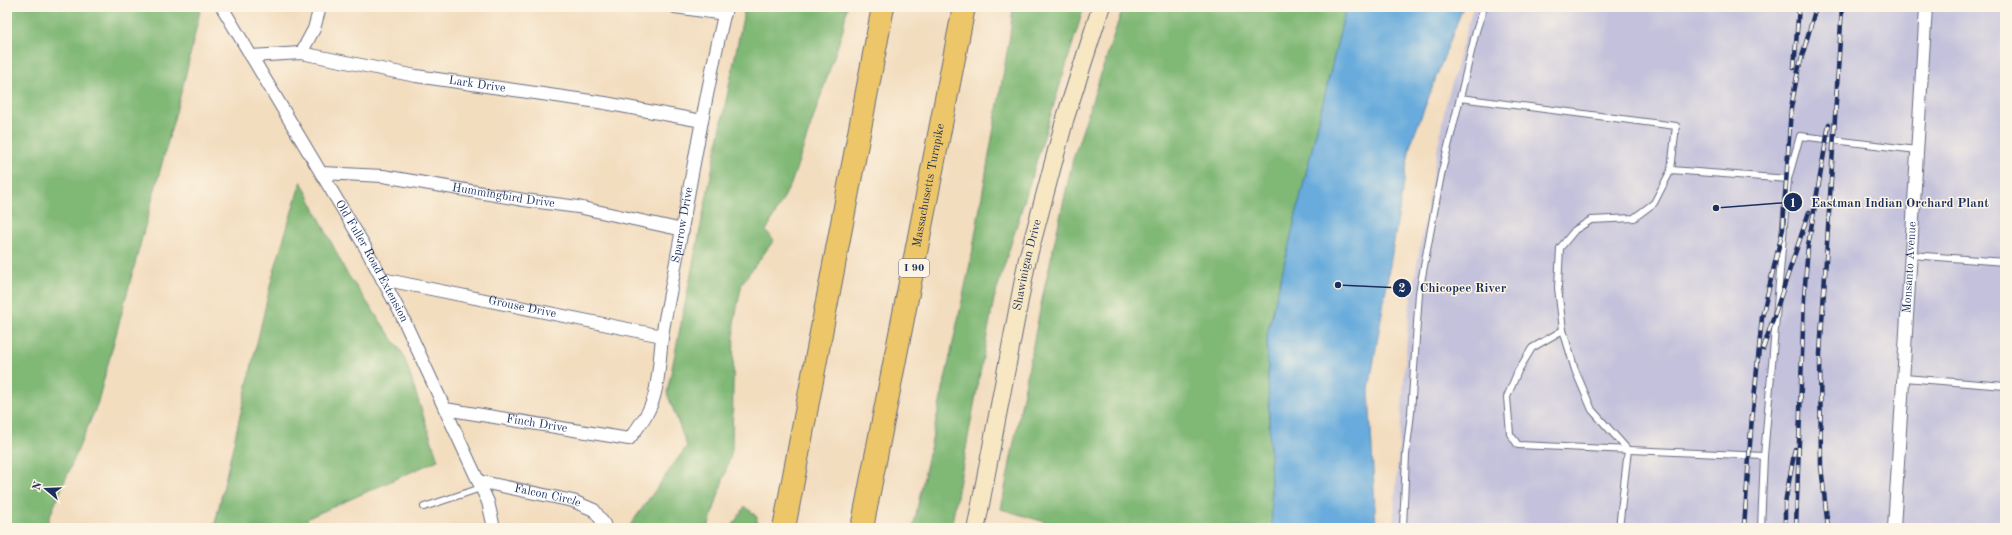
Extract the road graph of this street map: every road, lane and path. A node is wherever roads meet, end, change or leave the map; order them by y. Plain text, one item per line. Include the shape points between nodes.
1 (222, 7) edge
2 (320, 7) edge
3 (675, 7) edge
4 (883, 7) edge
5 (964, 7) edge
6 (1101, 7) edge
7 (1484, 7) edge
8 (1926, 7) edge
9 (726, 10) edge
10 (301, 53) junction
11 (251, 56) junction
12 (1460, 98) junction
13 (702, 121) junction
14 (1918, 150) junction
15 (1671, 170) junction
16 (322, 174) junction
17 (1788, 179) junction
18 (683, 230) junction
19 (1911, 255) junction
20 (2005, 262) edge
21 (382, 279) junction
22 (1563, 330) junction
23 (662, 336) junction
24 (1904, 378) junction
25 (2005, 386) edge
26 (445, 409) junction
27 (629, 439) joint
28 (1628, 450) junction
29 (1764, 456) junction
30 (480, 485) junction
31 (424, 507) dead end
32 (496, 526) edge
33 (605, 528) edge
34 (784, 528) edge
35 (862, 528) edge
36 (976, 528) edge
37 (1403, 528) edge
38 (1619, 528) edge
39 (1761, 528) edge
40 (1894, 528) edge

1 - 11 street, Old Fuller Road Extension
2 - 10 street via 314,29
3 - 9 street
4 - 34 highway
5 - 35 highway, Massachusetts Turnpike / I 90
6 - 36 main road, Shawinigan Drive via 1065,119 1027,261
7 - 12 lane
8 - 14 street, Monsanto Avenue
9 - 13 street, Sparrow Drive
10 - 11 street, Lark Drive
10 - 13 street, Lark Drive via 416,76 605,103
11 - 16 street, Old Fuller Road Extension
12 - 15 lane via 1676,126
12 - 37 lane via 1441,175 1418,292
13 - 18 street, Sparrow Drive
14 - 17 lane via 1800,136
14 - 19 street, Monsanto Avenue
15 - 17 lane
15 - 22 lane via 1654,203 1634,218 1591,220 1575,230 1560,248 1558,288
16 - 18 street, Hummingbird Drive via 383,176 578,208
16 - 21 street, Old Fuller Road Extension
17 - 29 lane
18 - 23 street, Sparrow Drive
19 - 20 lane
19 - 24 street, Monsanto Avenue
21 - 23 street, Grouse Drive
21 - 26 street, Old Fuller Road Extension
22 - 28 lane via 1575,370 1592,410
22 - 28 lane via 1532,348 1518,370 1507,397 1510,434 1518,445
23 - 27 street, Sparrow Drive via 652,404 640,426
24 - 25 lane
24 - 40 street, Monsanto Avenue
26 - 27 street, Finch Drive
26 - 30 street, Old Fuller Road Extension
28 - 29 lane
28 - 38 lane
29 - 39 lane
30 - 31 lane
30 - 32 street, Old Fuller Road Extension
30 - 33 street, Falcon Circle via 573,501 594,510

